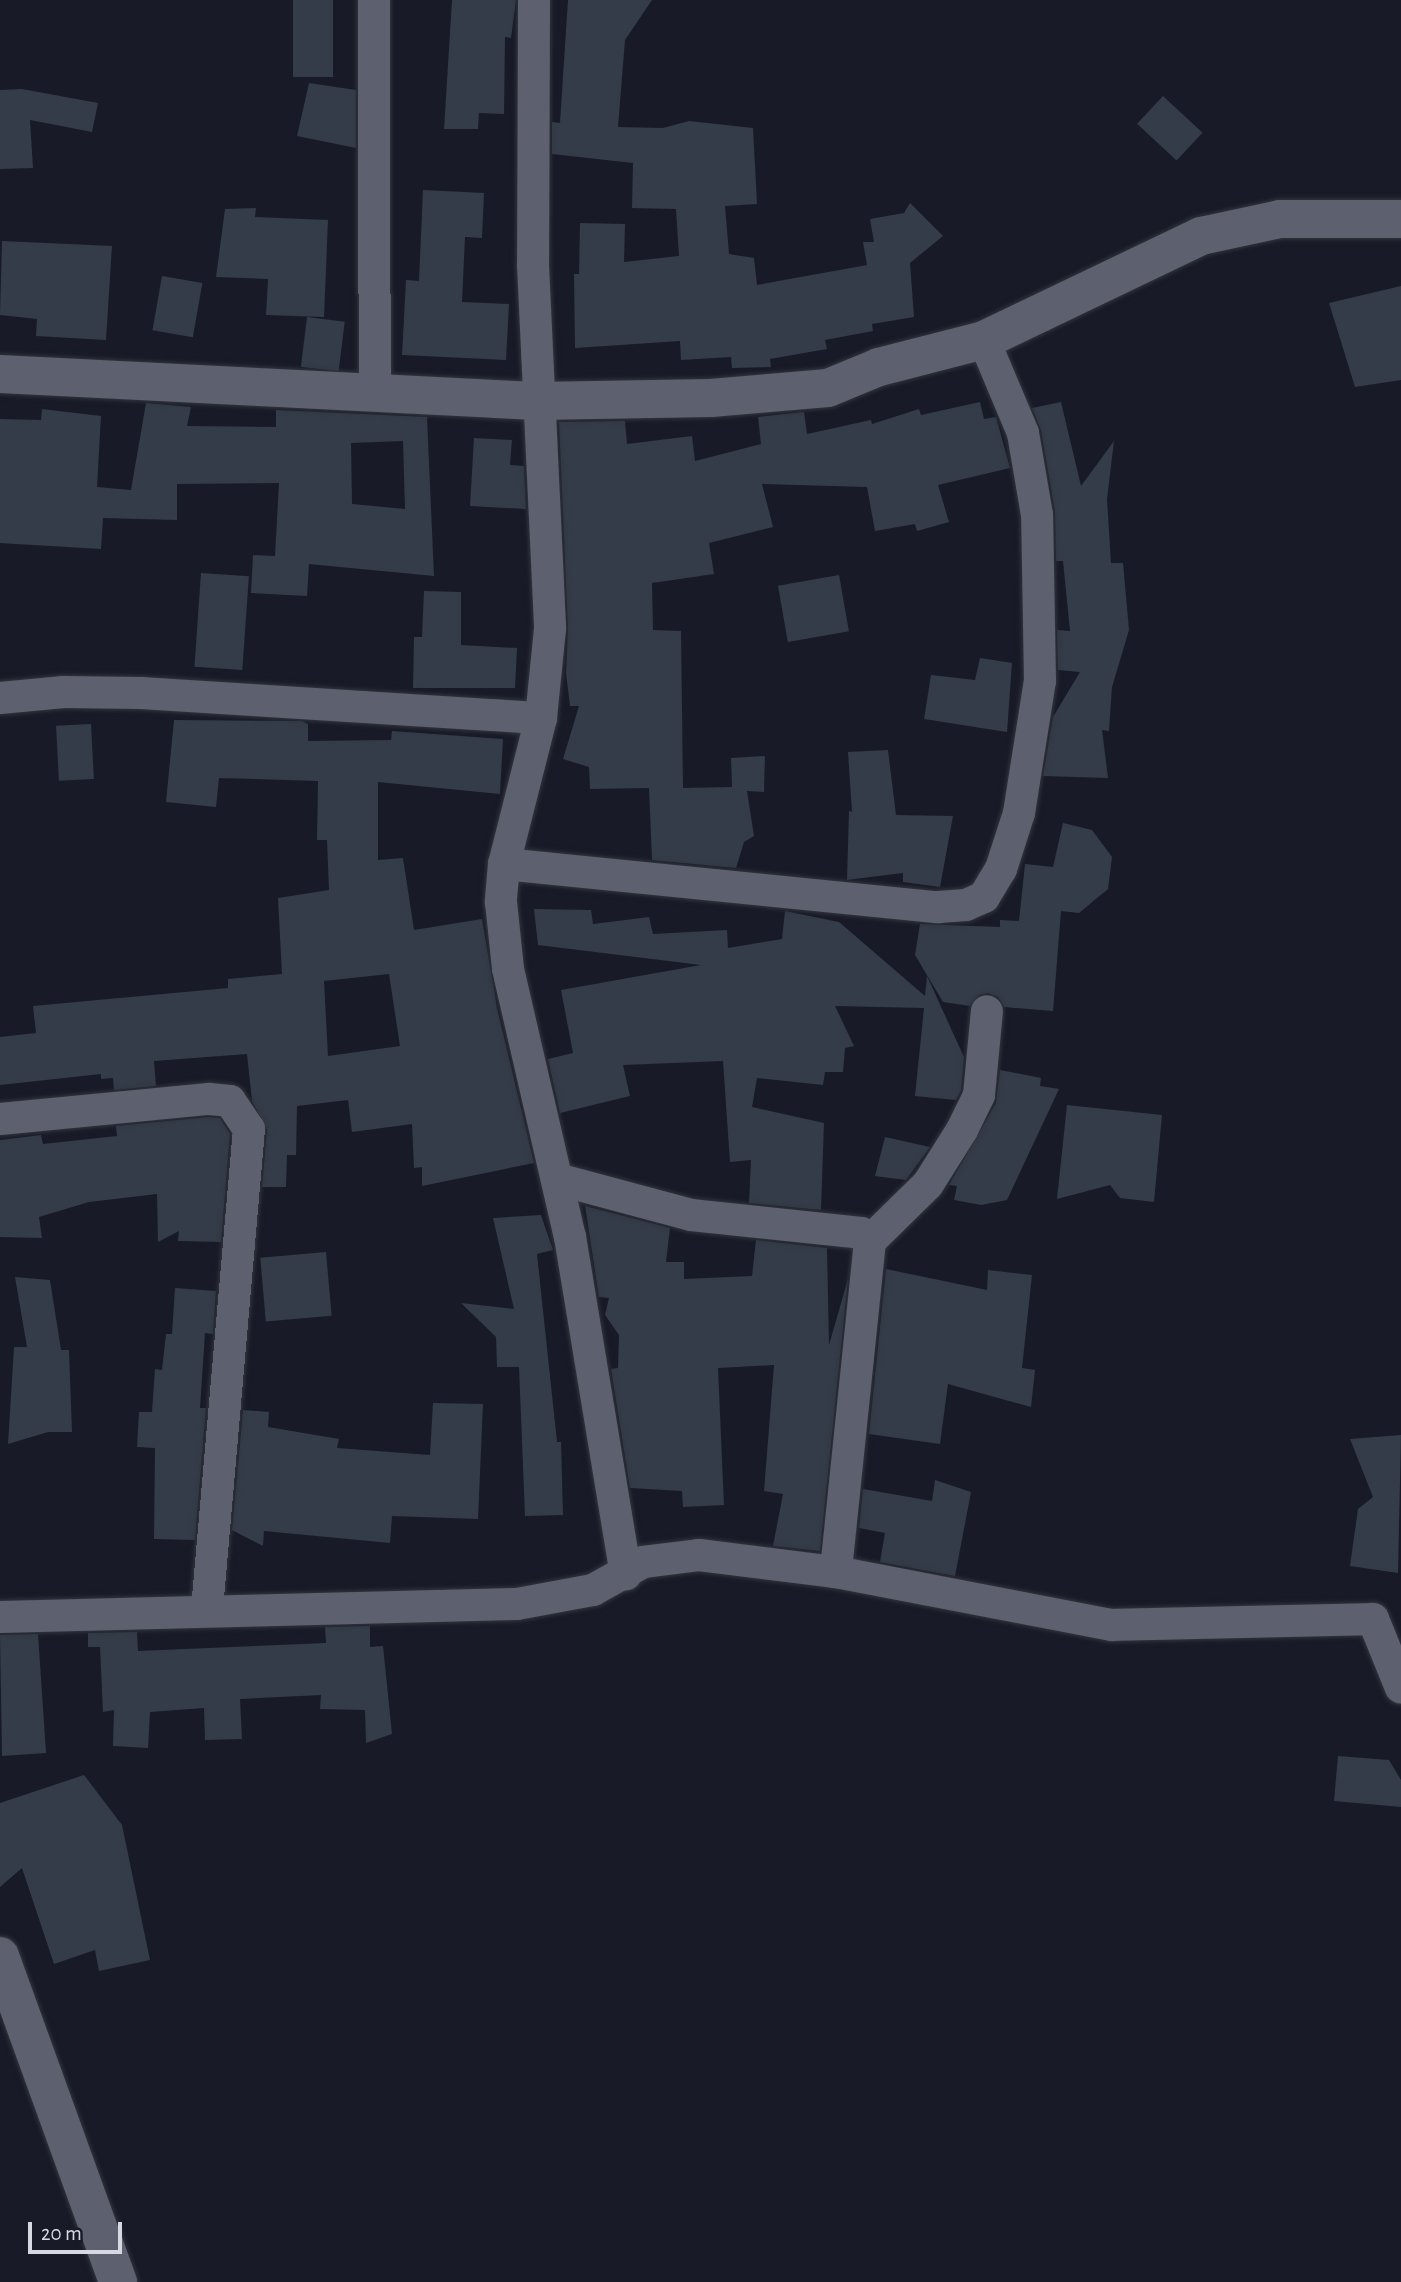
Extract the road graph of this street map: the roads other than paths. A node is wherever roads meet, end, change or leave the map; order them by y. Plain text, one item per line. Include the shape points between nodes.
1 (374, 0) edge
2 (534, 0) edge
3 (1401, 219) edge
4 (985, 340) junction
5 (0, 374) edge
6 (375, 392) junction
7 (536, 401) junction
8 (0, 698) edge
9 (541, 718) junction
10 (504, 864) junction
11 (987, 1011) dead end
12 (0, 1119) edge
13 (556, 1179) junction
14 (870, 1241) junction
15 (836, 1572) junction
16 (626, 1574) junction
17 (207, 1611) junction
18 (0, 1617) edge
19 (1387, 1620) edge
20 (1401, 1688) edge
21 (0, 1956) edge
22 (118, 2282) edge

1 - 6 street
2 - 7 street via 531,165
3 - 4 street via 1280,219 1201,236
4 - 7 street via 880,367 828,388 711,398
4 - 10 street via 1023,433 1037,515 1040,681 1019,813 1001,869 984,897 966,905 938,907
5 - 6 street
6 - 7 street
7 - 9 street via 550,629
8 - 9 street via 64,692 141,693
9 - 10 street
10 - 13 street via 501,902 508,969
11 - 14 street via 979,1095 962,1130 928,1184
12 - 17 street via 209,1098 230,1101 249,1129
13 - 14 street via 691,1215 861,1233
13 - 16 street
14 - 15 street
15 - 16 street via 699,1555 643,1562
15 - 19 street via 1112,1625
16 - 17 street via 593,1590 517,1604
17 - 18 street
19 - 20 street
21 - 22 street

